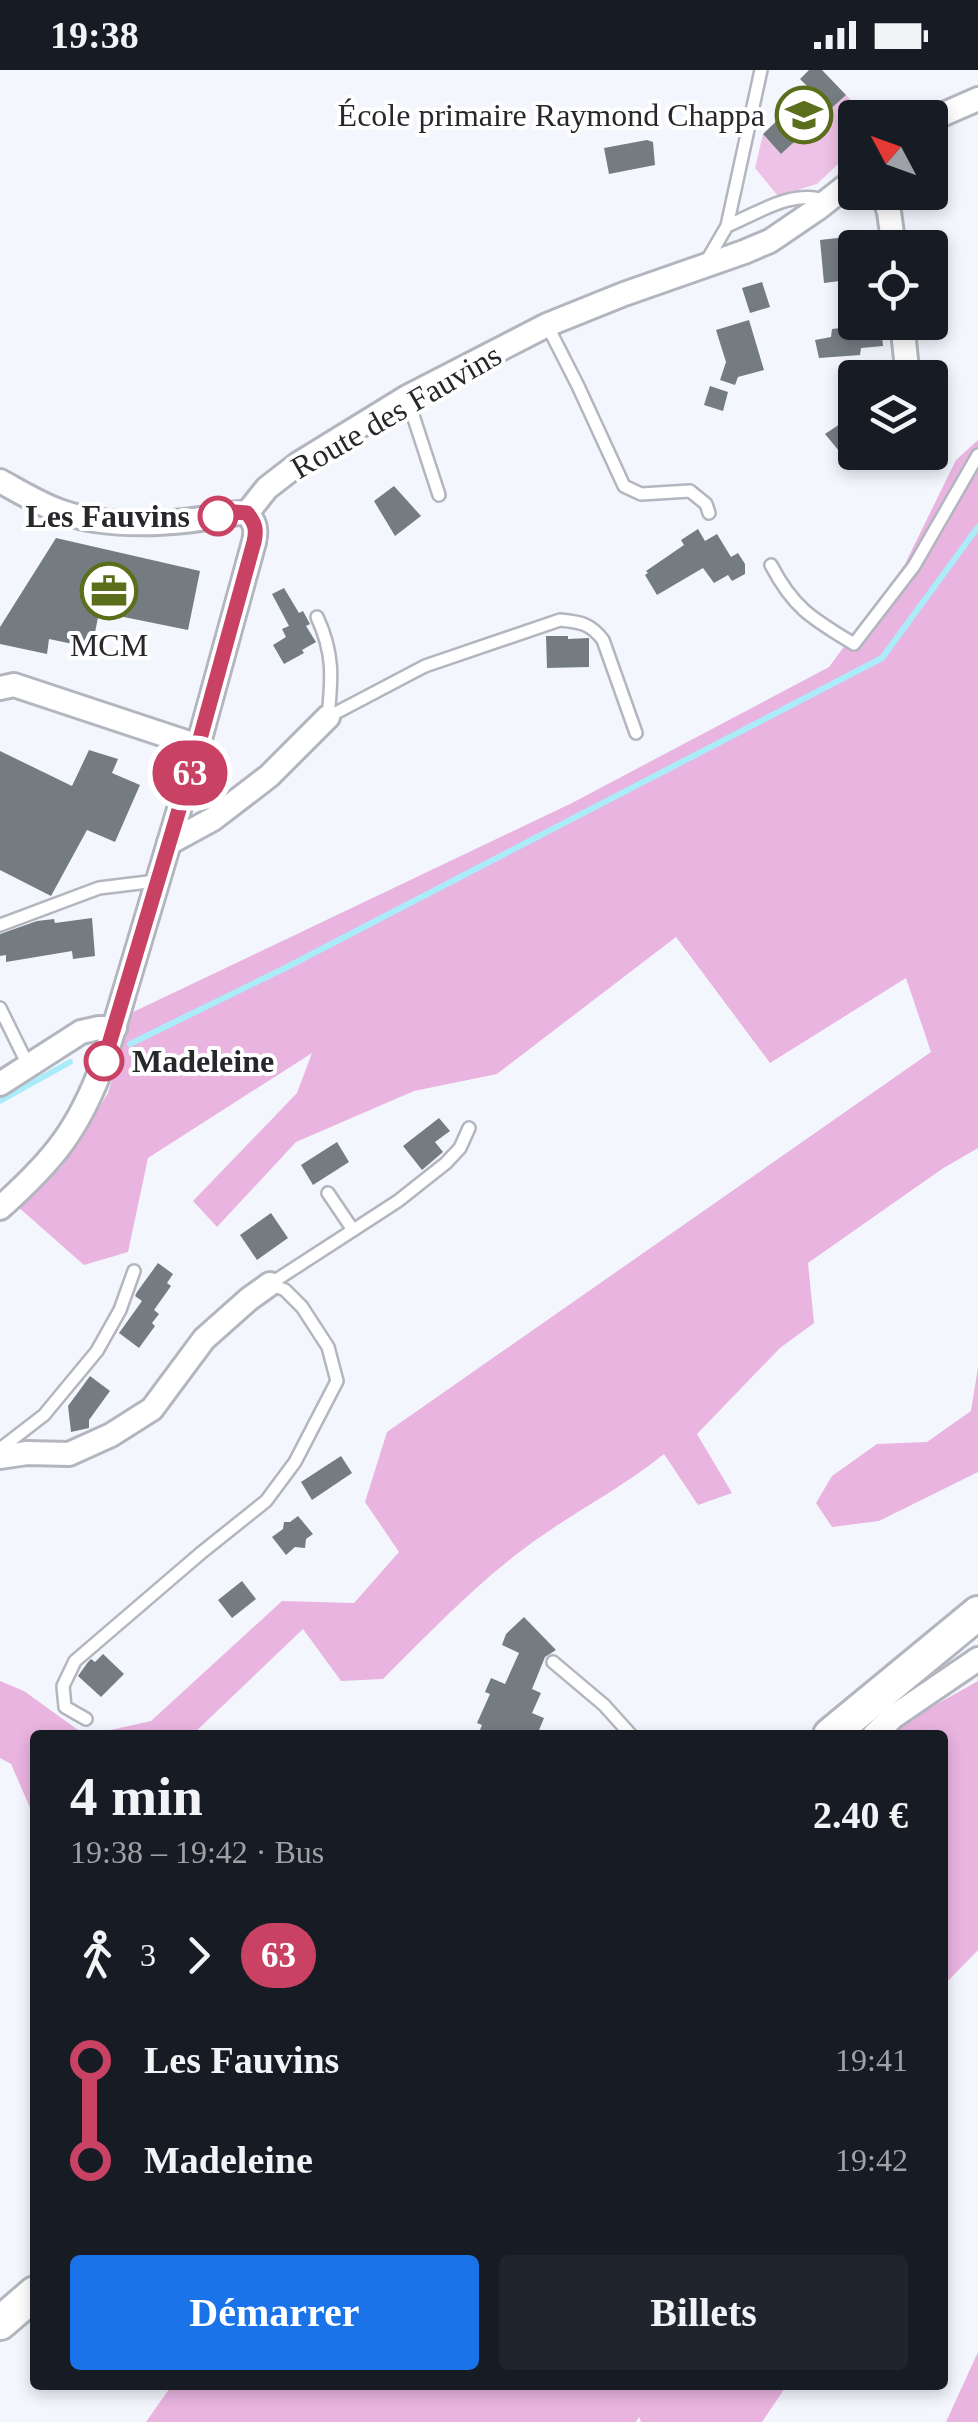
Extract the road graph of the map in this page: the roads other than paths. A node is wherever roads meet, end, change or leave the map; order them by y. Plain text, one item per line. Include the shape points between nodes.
1 (761, 70) edge
2 (978, 99) edge
3 (948, 112) edge
4 (838, 192) edge
5 (827, 201) junction
6 (727, 226) junction
7 (703, 265) junction
8 (548, 325) junction
9 (407, 397) junction
10 (978, 454) edge
11 (0, 481) edge
12 (439, 495) dead end
13 (247, 513) junction
14 (710, 514) dead end
15 (771, 565) dead end
16 (317, 618) dead end
17 (0, 688) edge
18 (328, 717) junction
19 (636, 733) dead end
20 (198, 746) junction
21 (169, 843) junction
22 (156, 881) junction
23 (0, 924) edge
24 (0, 1008) edge
25 (115, 1028) junction
26 (29, 1067) junction
27 (0, 1084) edge
28 (469, 1128) dead end
29 (328, 1193) dead end
30 (0, 1208) edge
31 (353, 1230) junction
32 (134, 1271) dead end
33 (270, 1284) junction
34 (0, 1449) edge
35 (0, 1457) edge
36 (978, 1613) edge
37 (978, 1659) edge
38 (554, 1662) dead end
39 (86, 1718) dead end
40 (626, 1730) edge
41 (836, 1730) edge
42 (879, 1730) edge
43 (30, 2297) edge
44 (0, 2323) edge

1 - 6 lane
2 - 3 street
4 - 5 street, Route des Fauvins
5 - 6 lane via 797,198
5 - 7 street, Route des Fauvins via 770,241
6 - 7 lane
7 - 8 street, Route des Fauvins
8 - 9 street, Route des Fauvins
8 - 14 lane via 624,486 641,494 690,491
9 - 12 lane
9 - 13 street, Route des Fauvins via 298,464
10 - 15 lane via 914,566 854,644 807,616
11 - 13 street via 62,512 98,521
13 - 20 street via 254,542
16 - 18 lane via 332,681
17 - 20 street via 14,685
18 - 19 lane via 425,666 560,620 594,628 603,640
18 - 21 street via 269,776
20 - 21 street
21 - 22 street
22 - 23 lane via 99,888
22 - 25 street
24 - 26 lane
25 - 26 street via 81,1032
25 - 30 street via 92,1094 60,1149
26 - 27 street
28 - 31 lane via 446,1163
29 - 31 lane
31 - 33 lane
32 - 34 lane via 97,1351 44,1415
33 - 35 street via 204,1339 152,1408 125,1426 69,1454
33 - 39 lane via 302,1308 328,1347 337,1381 266,1502 76,1661 62,1686 66,1707
36 - 41 street
37 - 42 street
38 - 40 lane
43 - 44 street

